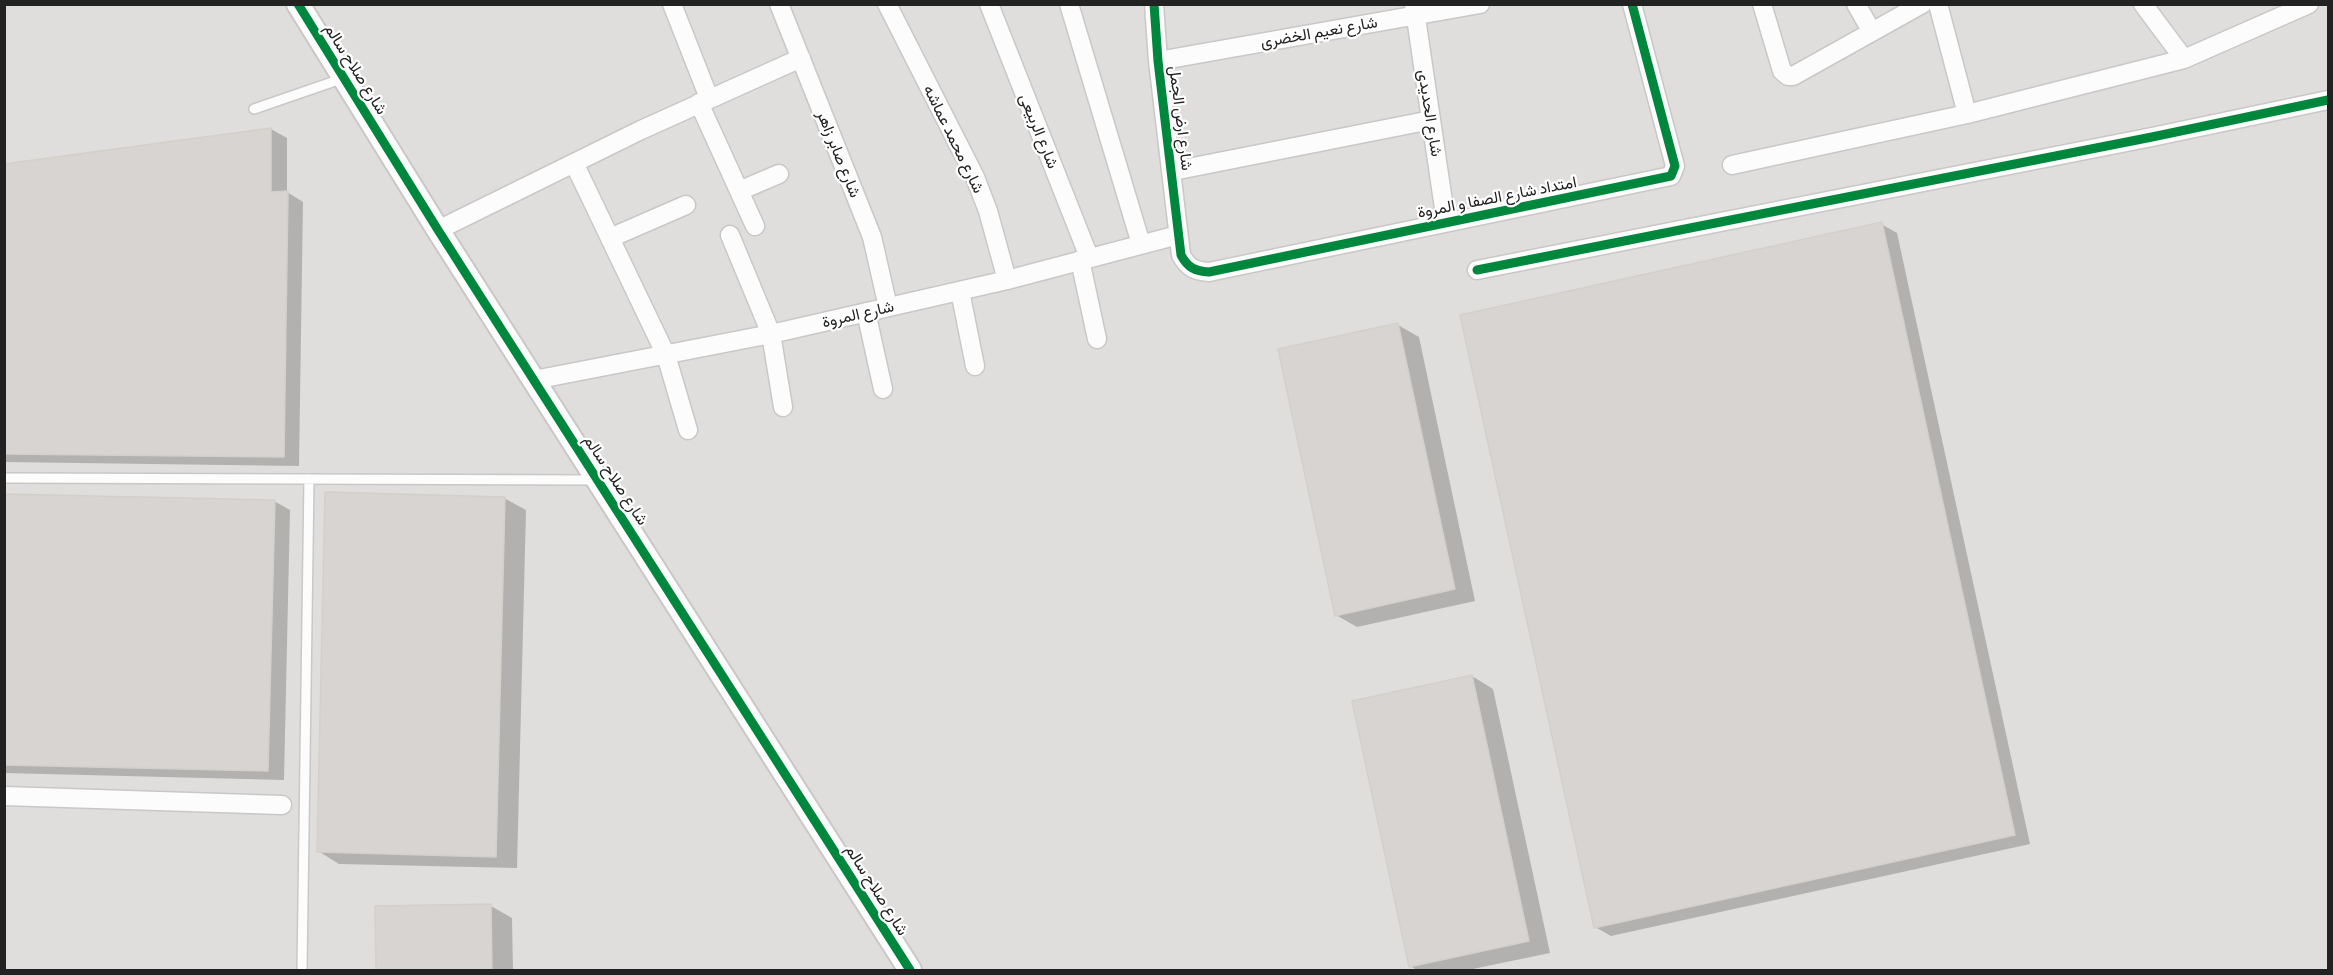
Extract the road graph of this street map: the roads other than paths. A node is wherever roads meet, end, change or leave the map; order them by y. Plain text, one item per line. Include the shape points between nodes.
1 (298, 4) edge
2 (672, 4) edge
3 (779, 4) edge
4 (887, 4) edge
5 (989, 4) edge
6 (1069, 4) edge
7 (1154, 4) edge
8 (1480, 4) edge
9 (1632, 4) edge
10 (1762, 4) edge
11 (1856, 4) edge
12 (1922, 4) edge
13 (1938, 4) edge
14 (2144, 4) edge
15 (2309, 4) edge
16 (1414, 10) edge
17 (1872, 33) junction
18 (801, 58) junction
19 (2184, 59) junction
20 (1158, 61) junction
21 (344, 78) junction
22 (2328, 100) edge
23 (704, 101) junction
24 (254, 109) dead end
25 (1967, 114) junction
26 (1431, 120) junction
27 (574, 164) junction
28 (1732, 165) dead end
29 (1173, 171) junction
30 (779, 174) dead end
31 (739, 191) junction
32 (686, 205) dead end
33 (1446, 222) junction
34 (754, 226) dead end
35 (438, 230) junction
36 (729, 235) dead end
37 (1178, 235) junction
38 (610, 238) junction
39 (1141, 244) junction
40 (1085, 259) junction
41 (1477, 270) dead end
42 (1007, 280) junction
43 (960, 291) junction
44 (888, 307) junction
45 (867, 312) junction
46 (771, 334) junction
47 (1097, 339) dead end
48 (666, 355) junction
49 (975, 366) dead end
50 (534, 380) junction
51 (883, 389) dead end
52 (783, 407) dead end
53 (688, 430) dead end
54 (4, 478) edge
55 (309, 479) junction
56 (598, 480) junction
57 (4, 796) edge
58 (282, 804) dead end
59 (302, 970) edge
60 (910, 970) edge

1 - 21 street, شارع صلاح سالم
2 - 23 street
3 - 18 street, شارع صابر زاهر
4 - 42 street, شارع محمد عماشه via 975,177
5 - 40 street, شارع الربيعى
6 - 39 street
7 - 20 street, شارع ارض الجمل
8 - 16 street, شارع نعيم الخضرى
9 - 33 street, امتداد شارع الصفا و المروة via 1675,166 1671,176
10 - 17 street via 1782,71 1788,76
11 - 17 street
12 - 17 street
13 - 25 street
14 - 19 street
15 - 19 street
16 - 20 street, شارع نعيم الخضرى
16 - 26 street, شارع الحديدى
18 - 23 street
18 - 44 street, شارع صابر زاهر via 872,237
19 - 25 street
20 - 29 street, شارع ارض الجمل
21 - 24 lane
21 - 35 street, شارع صلاح سالم
22 - 41 street
23 - 27 street
23 - 31 street
25 - 28 street
26 - 29 street
26 - 33 street, شارع الحديدى
27 - 35 street
27 - 38 street
29 - 37 street, شارع ارض الجمل
30 - 31 street
31 - 34 street
32 - 38 street
33 - 37 street, امتداد شارع الصفا و المروة via 1209,272 1187,265
35 - 50 street, شارع صلاح سالم
36 - 46 street
37 - 39 street, شارع المروة
38 - 48 street
39 - 40 street, شارع المروة
40 - 42 street, شارع المروة
40 - 47 street, شارع الربيعى
42 - 43 street, شارع المروة
43 - 44 street, شارع المروة
43 - 49 street
44 - 45 street, شارع المروة
45 - 46 street, شارع المروة
45 - 51 street
46 - 48 street, شارع المروة
46 - 52 street
48 - 50 street, شارع المروة
48 - 53 street
50 - 56 street, شارع صلاح سالم
54 - 55 lane
55 - 56 lane
55 - 59 lane
56 - 60 street, شارع صلاح سالم
57 - 58 street

